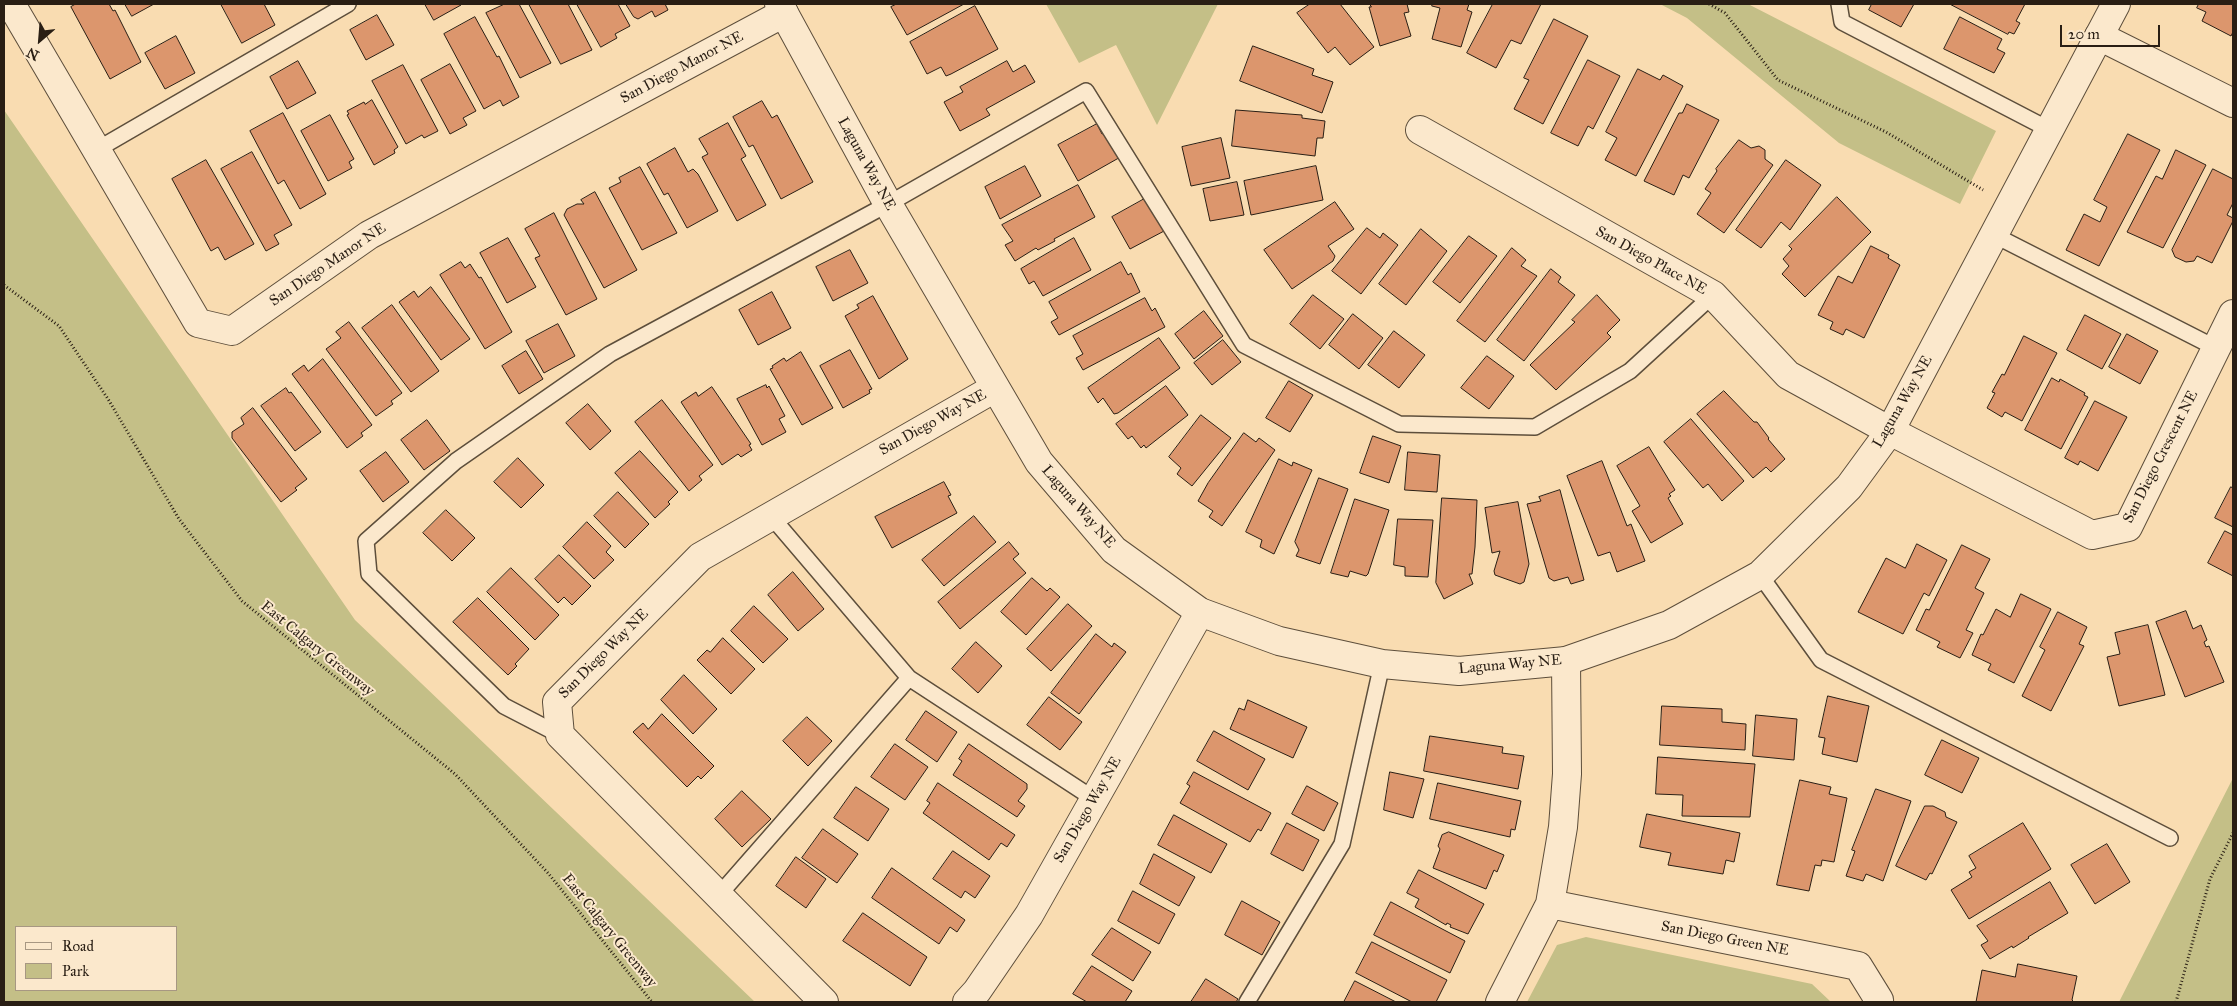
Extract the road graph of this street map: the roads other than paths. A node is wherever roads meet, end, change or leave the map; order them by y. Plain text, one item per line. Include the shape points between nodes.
1 (11, 4) edge
2 (348, 4) edge
3 (1839, 4) edge
4 (2116, 4) edge
5 (782, 9) edge
6 (2099, 36) junction
7 (2233, 103) edge
8 (1420, 130) dead end
9 (2050, 130) junction
10 (98, 149) junction
11 (888, 204) junction
12 (1994, 235) junction
13 (1713, 296) junction
14 (2233, 314) edge
15 (2216, 348) junction
16 (994, 388) junction
17 (1890, 431) junction
18 (770, 515) junction
19 (1760, 576) junction
20 (1200, 612) junction
21 (1566, 661) junction
22 (1382, 664) junction
23 (909, 678) junction
24 (560, 735) junction
25 (1094, 800) junction
26 (2170, 838) dead end
27 (718, 895) junction
28 (1550, 904) junction
29 (824, 1002) edge
30 (967, 1002) edge
31 (1247, 1002) edge
32 (1500, 1002) edge
33 (1878, 1002) edge

1 - 10 street, San Diego Manor NE
2 - 10 lane
3 - 9 lane via 1842,22
4 - 6 street, Laguna Way NE
5 - 10 street, San Diego Manor NE via 369,234 232,331 198,323
5 - 11 street, Laguna Way NE
6 - 7 street
6 - 9 street, Laguna Way NE
8 - 13 street, San Diego Place NE
9 - 12 street, Laguna Way NE
11 - 13 lane via 1086,91 1244,345 1399,424 1535,427 1630,371
11 - 16 street, Laguna Way NE
11 - 24 lane via 610,354 456,461 366,541 369,574 504,706
12 - 15 lane
12 - 17 street, Laguna Way NE
13 - 17 street, San Diego Place NE via 1788,375
14 - 15 street, San Diego Crescent NE
15 - 17 street, San Diego Crescent NE via 2128,527 2092,535
16 - 18 street, San Diego Way NE
16 - 20 street, Laguna Way NE via 1039,462 1114,550
17 - 19 street, Laguna Way NE via 1849,487
18 - 23 lane
18 - 24 street, San Diego Way NE via 700,557 557,702
19 - 21 street, Laguna Way NE via 1669,625
19 - 26 lane via 1821,660
20 - 22 street, Laguna Way NE via 1280,641
20 - 25 street, San Diego Way NE
21 - 22 street, Laguna Way NE via 1459,671
21 - 28 street via 1567,774 1563,827
22 - 31 lane via 1342,844
23 - 25 lane
23 - 27 lane
24 - 27 street
25 - 30 street, San Diego Way NE via 1029,915
27 - 29 street
28 - 32 street
28 - 33 street, San Diego Green NE via 1858,966 1880,1000

